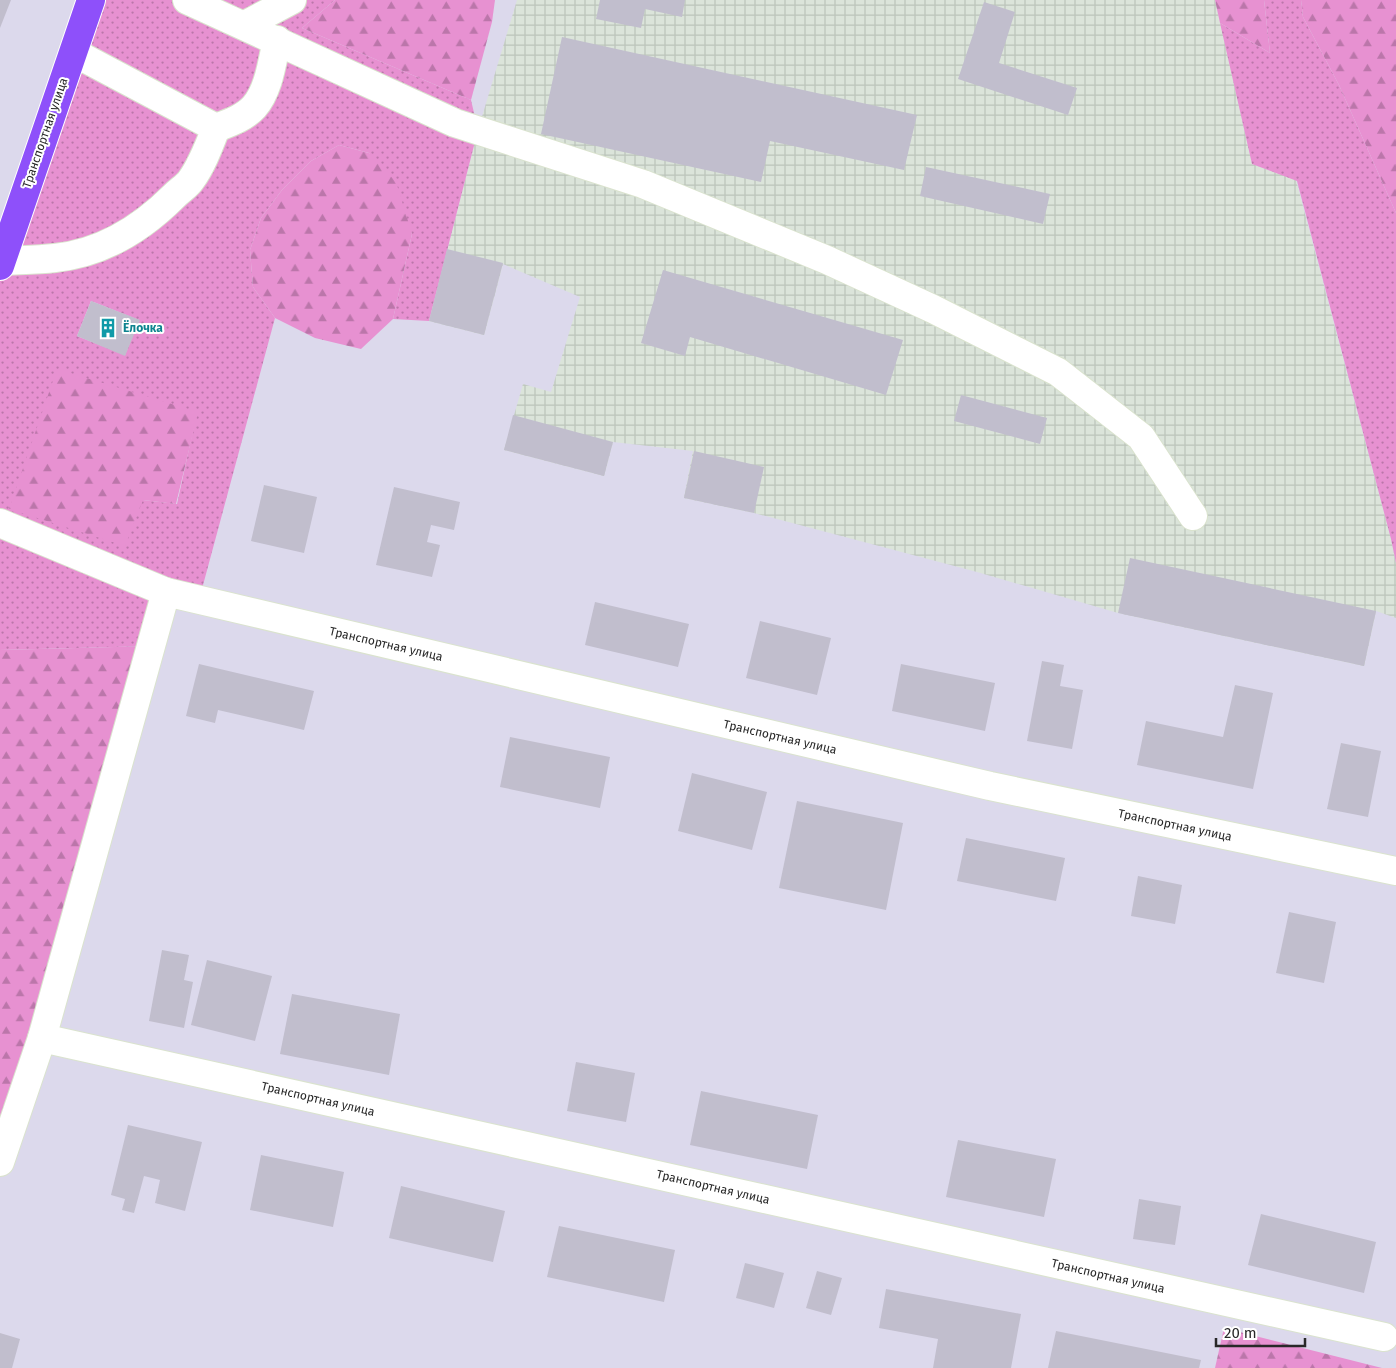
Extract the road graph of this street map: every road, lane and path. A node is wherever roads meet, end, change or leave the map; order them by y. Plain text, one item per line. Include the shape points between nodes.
1 (91, 0) edge
2 (187, 0) edge
3 (292, 0) edge
4 (245, 25) junction
5 (277, 40) junction
6 (73, 52) junction
7 (216, 128) junction
8 (1, 263) edge
9 (1193, 516) dead end
10 (0, 523) edge
11 (166, 592) junction
12 (1396, 871) edge
13 (42, 1038) junction
14 (0, 1162) edge
15 (1384, 1337) dead end

1 - 6 main road, Транспортная улица
2 - 4 street
3 - 4 street
4 - 5 street
5 - 7 street via 263,92 254,107 240,118
5 - 9 street via 456,123 642,184 827,260 1058,372 1141,437
6 - 7 street
6 - 8 main road, Транспортная улица
7 - 8 street via 191,181 158,212 117,240 89,251 56,258
10 - 11 street, Транспортная улица
11 - 12 street, Транспортная улица via 990,786
11 - 13 street
13 - 14 street
13 - 15 street, Транспортная улица

